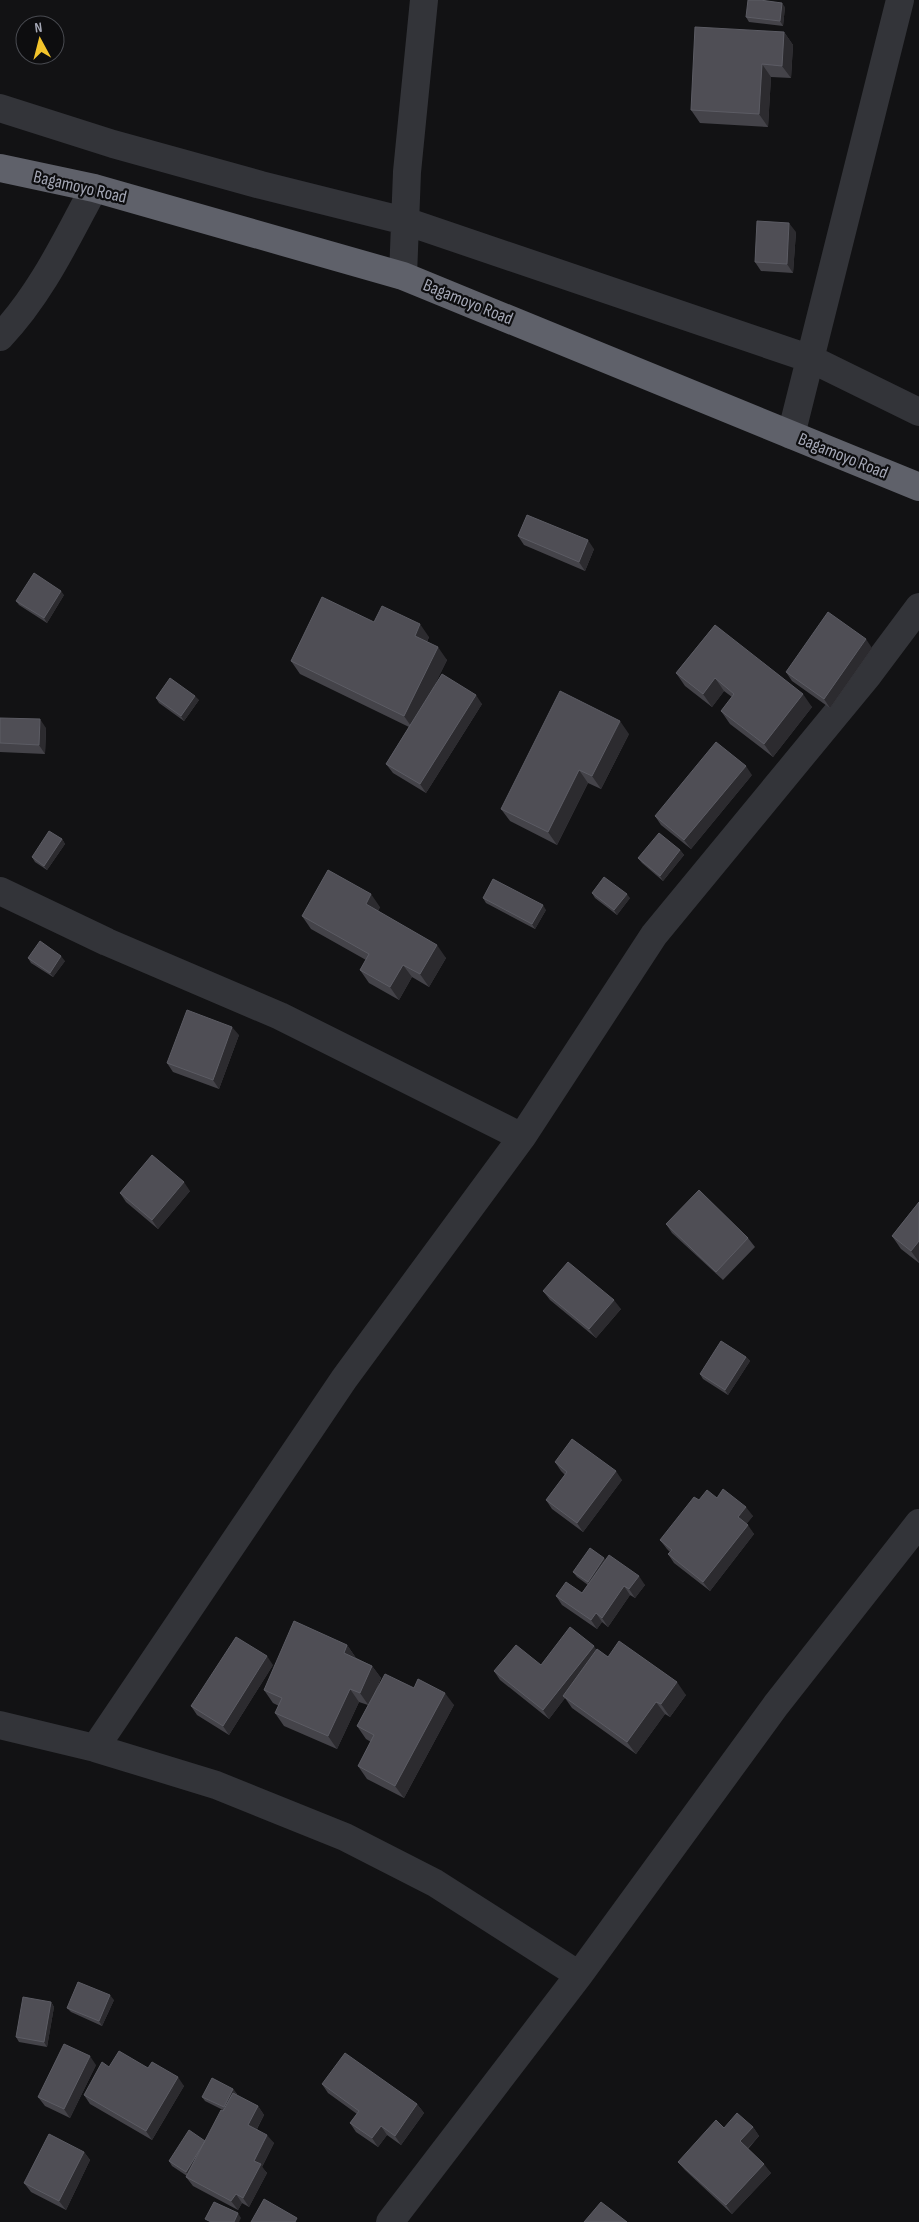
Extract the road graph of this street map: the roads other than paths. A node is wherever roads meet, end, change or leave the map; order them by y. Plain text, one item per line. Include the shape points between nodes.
1 (424, 0) edge
2 (900, 0) edge
3 (0, 108) edge
4 (0, 168) edge
5 (94, 188) junction
6 (405, 221) junction
7 (403, 276) junction
8 (4, 327) edge
9 (811, 359) junction
10 (919, 412) edge
11 (791, 434) junction
12 (919, 487) edge
13 (919, 607) edge
14 (0, 891) edge
15 (522, 1138) junction
16 (919, 1523) edge
17 (0, 1725) edge
18 (95, 1748) junction
19 (579, 1975) junction
20 (390, 2222) edge

1 - 6 street
2 - 9 street
3 - 6 street via 113,144
4 - 5 highway, Bagamoyo Road
5 - 7 highway, Bagamoyo Road
5 - 8 street via 52,268
6 - 7 street
6 - 9 street
7 - 11 highway, Bagamoyo Road
9 - 10 street
9 - 11 street
11 - 12 highway, Bagamoyo Road
13 - 15 street via 869,674 654,935
14 - 15 street via 107,942 280,1016
15 - 18 street via 344,1379
16 - 19 street via 776,1705
17 - 18 street
18 - 19 street via 216,1785 345,1837 435,1883
19 - 20 street

